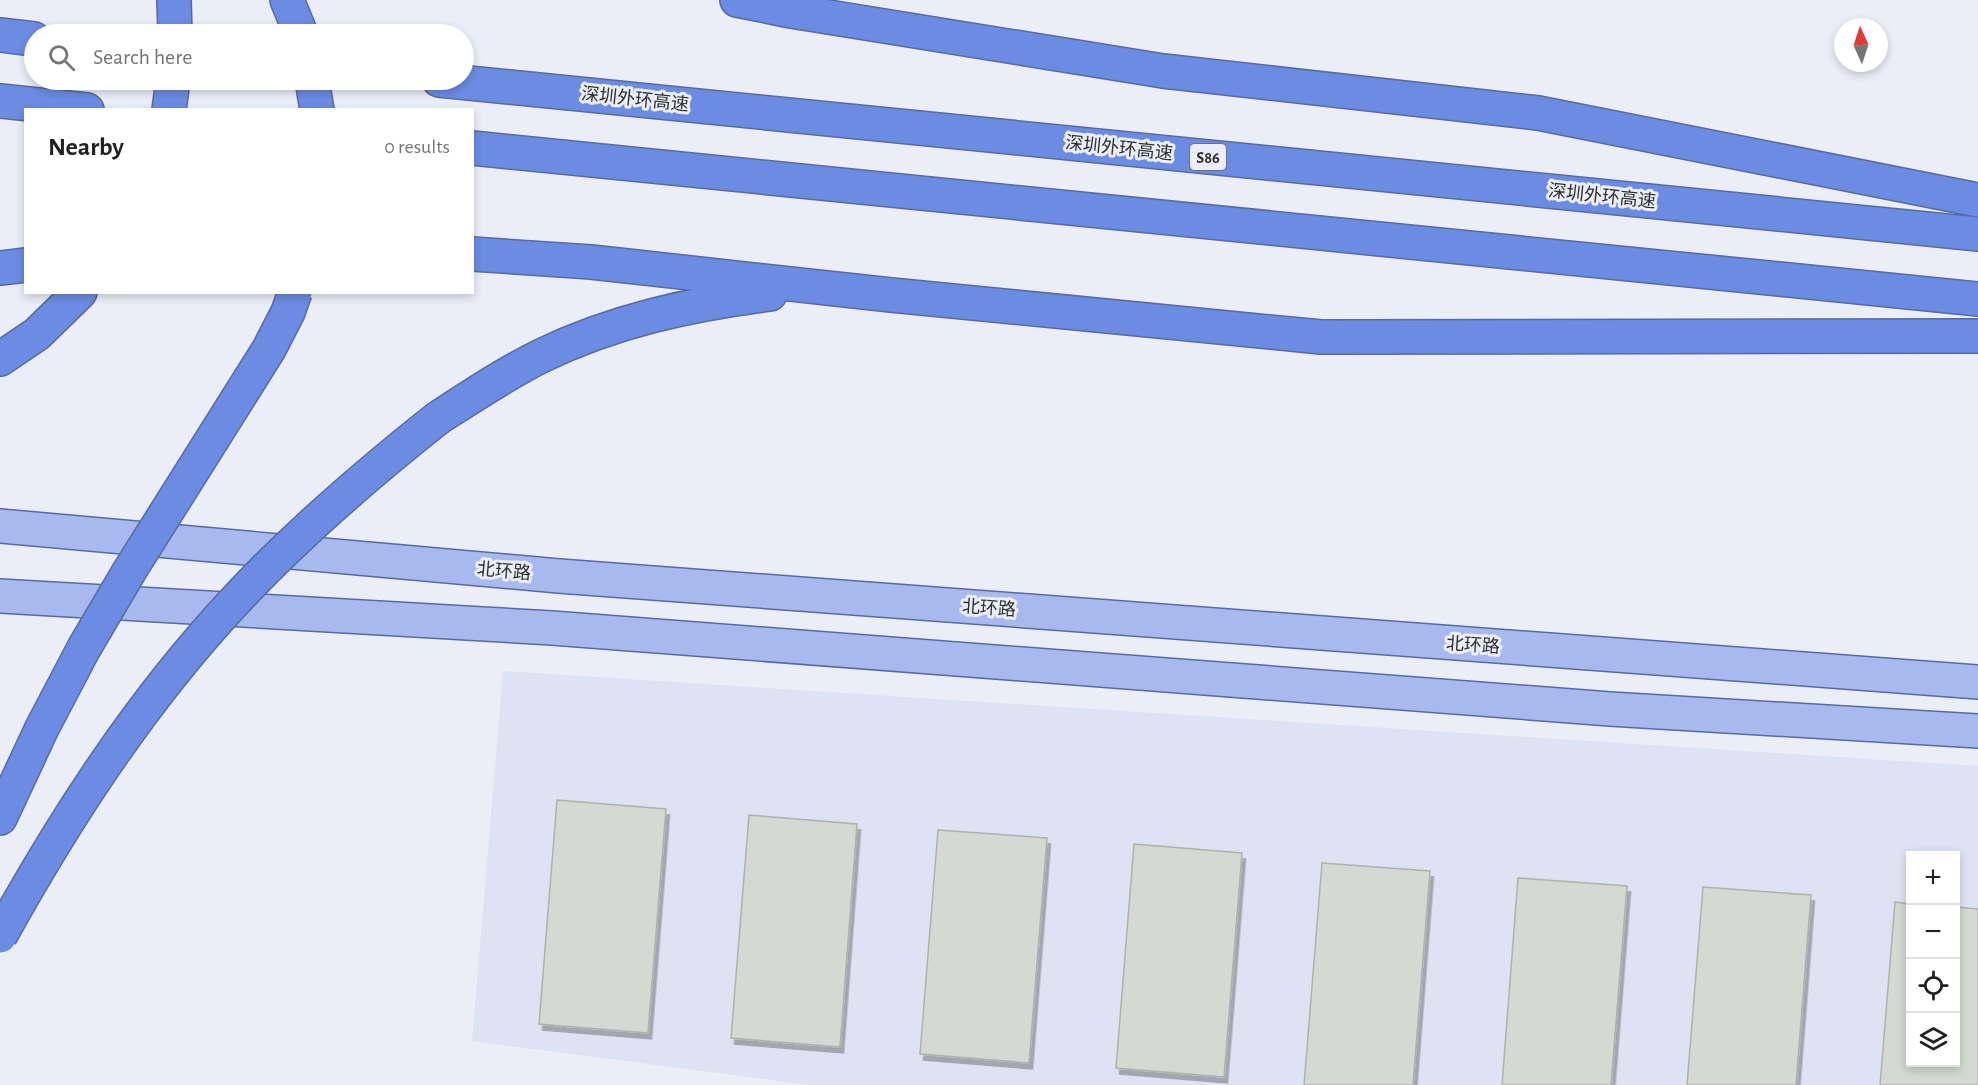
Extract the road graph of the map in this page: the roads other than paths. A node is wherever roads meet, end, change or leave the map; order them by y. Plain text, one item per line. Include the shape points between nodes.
1 (174, 0) edge
2 (287, 0) edge
3 (737, 0) edge
4 (175, 24) edge
5 (297, 24) edge
6 (0, 35) edge
7 (24, 38) edge
8 (474, 84) edge
9 (172, 90) edge
10 (314, 90) edge
11 (0, 101) edge
12 (68, 108) edge
13 (169, 108) edge
14 (317, 108) edge
15 (474, 148) edge
16 (1978, 200) edge
17 (1978, 234) edge
18 (474, 254) edge
19 (24, 265) edge
20 (0, 268) edge
21 (78, 294) edge
22 (294, 294) edge
23 (891, 295) junction
24 (1978, 299) edge
25 (1978, 336) edge
26 (0, 359) edge
27 (0, 526) edge
28 (0, 596) edge
29 (1978, 682) edge
30 (1978, 731) edge
31 (0, 818) edge
32 (0, 936) edge

1 - 4 highway
2 - 5 highway
3 - 16 highway via 1163,72 1538,113
6 - 7 highway
8 - 17 highway, 深圳外环高速 / S86
9 - 13 highway
10 - 14 highway
11 - 12 highway
15 - 24 highway
18 - 23 highway via 591,262
19 - 20 highway
21 - 26 highway via 37,334
22 - 31 highway, bridge via 269,349 84,648
23 - 25 highway via 1321,337
23 - 32 highway, bridge via 831,291 771,294 712,301 654,314 596,332 541,356 438,417 323,513 233,602 188,654 144,708 66,822
27 - 29 main road, 北环路 via 559,576
28 - 30 main road via 552,628 1610,709

